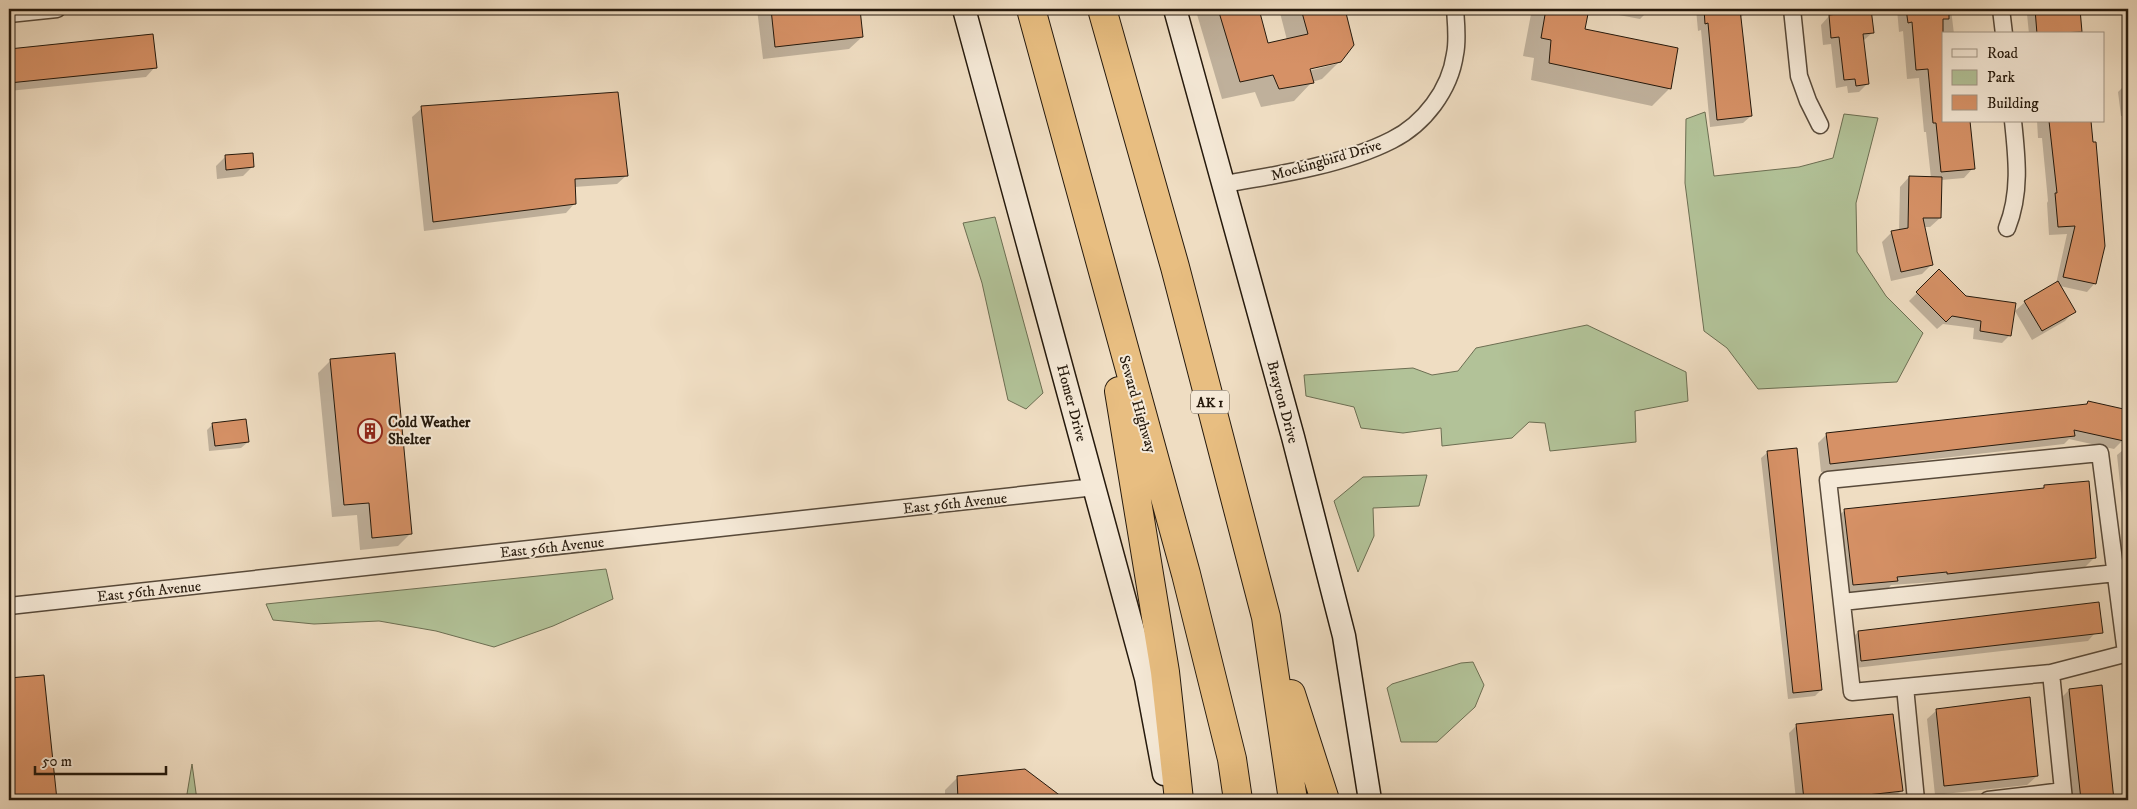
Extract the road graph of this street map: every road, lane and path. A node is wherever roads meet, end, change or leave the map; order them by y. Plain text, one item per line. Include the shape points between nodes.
1 (57, 9) edge
2 (964, 9) edge
3 (1030, 9) edge
4 (1102, 9) edge
5 (1175, 9) edge
6 (1455, 9) edge
7 (1792, 9) edge
8 (2001, 9) edge
9 (9, 14) edge
10 (2004, 32) edge
11 (2013, 122) edge
12 (1820, 125) dead end
13 (1224, 184) junction
14 (2007, 228) dead end
15 (1098, 257) junction
16 (1095, 487) junction
17 (2116, 573) junction
18 (1842, 602) junction
19 (9, 606) edge
20 (1266, 617) junction
21 (2127, 653) edge
22 (2051, 673) junction
23 (1904, 687) junction
24 (2064, 796) edge
25 (1168, 800) edge
26 (1179, 800) edge
27 (1238, 800) edge
28 (1293, 800) edge
29 (1325, 800) edge
30 (1370, 800) edge
31 (1916, 800) edge
32 (1988, 800) edge

1 - 9 street
2 - 16 main road, Homer Drive
3 - 15 highway, Seward Highway
4 - 20 highway, AK 1 via 1175,266
5 - 13 main road, Brayton Drive
6 - 13 street, Mockingbird Drive via 1456,54 1447,82 1434,104 1414,126 1393,140 1358,153 1298,170
7 - 12 street via 1799,76
8 - 10 street
11 - 14 street via 2018,169 2014,212
13 - 30 main road, Brayton Drive via 1344,636
15 - 26 highway via 1165,672
15 - 27 highway, Seward Highway via 1186,574 1232,759
16 - 19 street, East 56th Avenue
16 - 25 main road, Homer Drive via 1146,678
17 - 18 street
17 - 18 street via 2100,453 1828,480
17 - 21 street
18 - 23 street via 1852,692
20 - 28 highway, AK 1
20 - 29 highway
21 - 22 street
22 - 23 street
22 - 24 street
23 - 31 street
24 - 32 street

